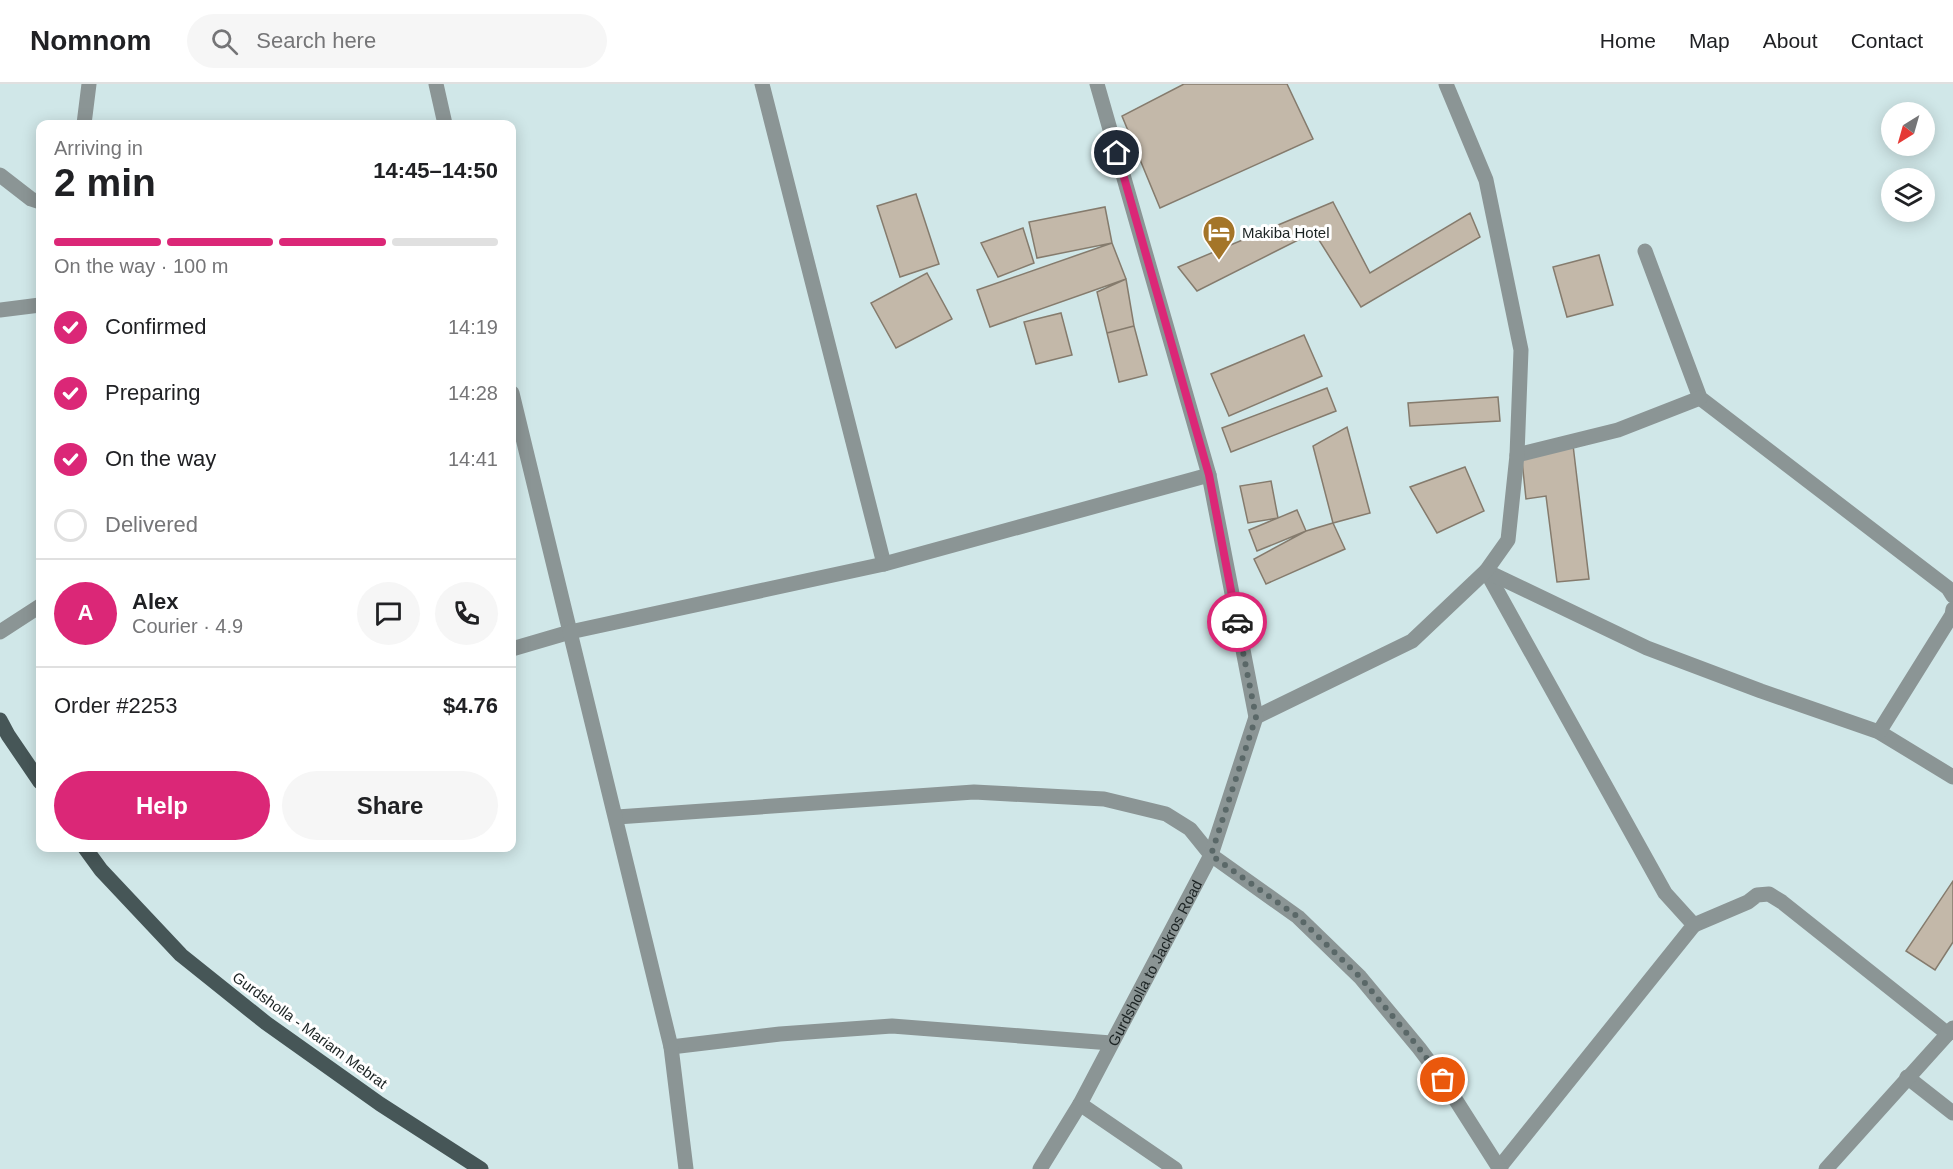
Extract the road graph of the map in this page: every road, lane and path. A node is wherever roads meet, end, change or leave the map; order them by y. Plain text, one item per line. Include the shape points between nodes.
1 (89, 84) edge
2 (435, 84) edge
3 (762, 84) edge
4 (1097, 84) edge
5 (1446, 84) edge
6 (84, 120) edge
7 (445, 120) edge
8 (0, 175) edge
9 (36, 201) edge
10 (1645, 251) dead end
11 (36, 306) edge
12 (0, 310) edge
13 (1701, 398) junction
14 (516, 409) edge
15 (1517, 454) junction
16 (1209, 475) junction
17 (884, 564) junction
18 (1486, 571) junction
19 (1953, 596) edge
20 (36, 609) edge
21 (1953, 609) edge
22 (0, 632) edge
23 (570, 632) junction
24 (516, 648) edge
25 (1256, 717) junction
26 (0, 720) edge
27 (1879, 732) junction
28 (36, 776) edge
29 (1953, 777) edge
30 (616, 817) junction
31 (88, 852) edge
32 (1211, 855) junction
33 (1694, 925) junction
34 (1951, 1031) edge
35 (1112, 1043) junction
36 (671, 1047) junction
37 (1907, 1077) junction
38 (1080, 1104) junction
39 (1953, 1113) edge
40 (1500, 1168) edge
41 (481, 1169) edge
42 (686, 1169) edge
43 (1040, 1169) edge
44 (1175, 1169) edge
45 (1826, 1169) edge

1 - 6 street
2 - 7 street
3 - 17 street
4 - 16 street, Gurdsholla to Jackros Road
5 - 15 street via 1486,180 1521,350
8 - 9 street
10 - 13 street
11 - 12 street
13 - 15 street via 1618,430
13 - 19 street via 1948,588
14 - 23 street
15 - 18 street via 1508,540
16 - 17 street
16 - 25 street, Gurdsholla to Jackros Road
17 - 23 street
18 - 25 street via 1412,641
18 - 27 street via 1647,648
18 - 33 street via 1665,893
20 - 22 street
21 - 27 street
23 - 24 street
23 - 30 street
25 - 32 street, Gurdsholla to Jackros Road
26 - 28 main road
27 - 29 street
30 - 32 street via 974,792 1104,800 1166,814 1190,829
30 - 36 street
31 - 41 main road, Gurdsholla - Mariam Mebrat via 181,955 266,1023
32 - 35 street, Gurdsholla to Jackros Road
32 - 40 street via 1298,917 1360,977 1443,1080
33 - 34 street via 1756,895 1769,894
33 - 40 street
34 - 37 street
35 - 36 street via 892,1026
35 - 38 street, Gurdsholla to Jackros Road
36 - 42 street
37 - 39 street
37 - 45 street
38 - 43 street, Gurdsholla to Jackros Road
38 - 44 street

